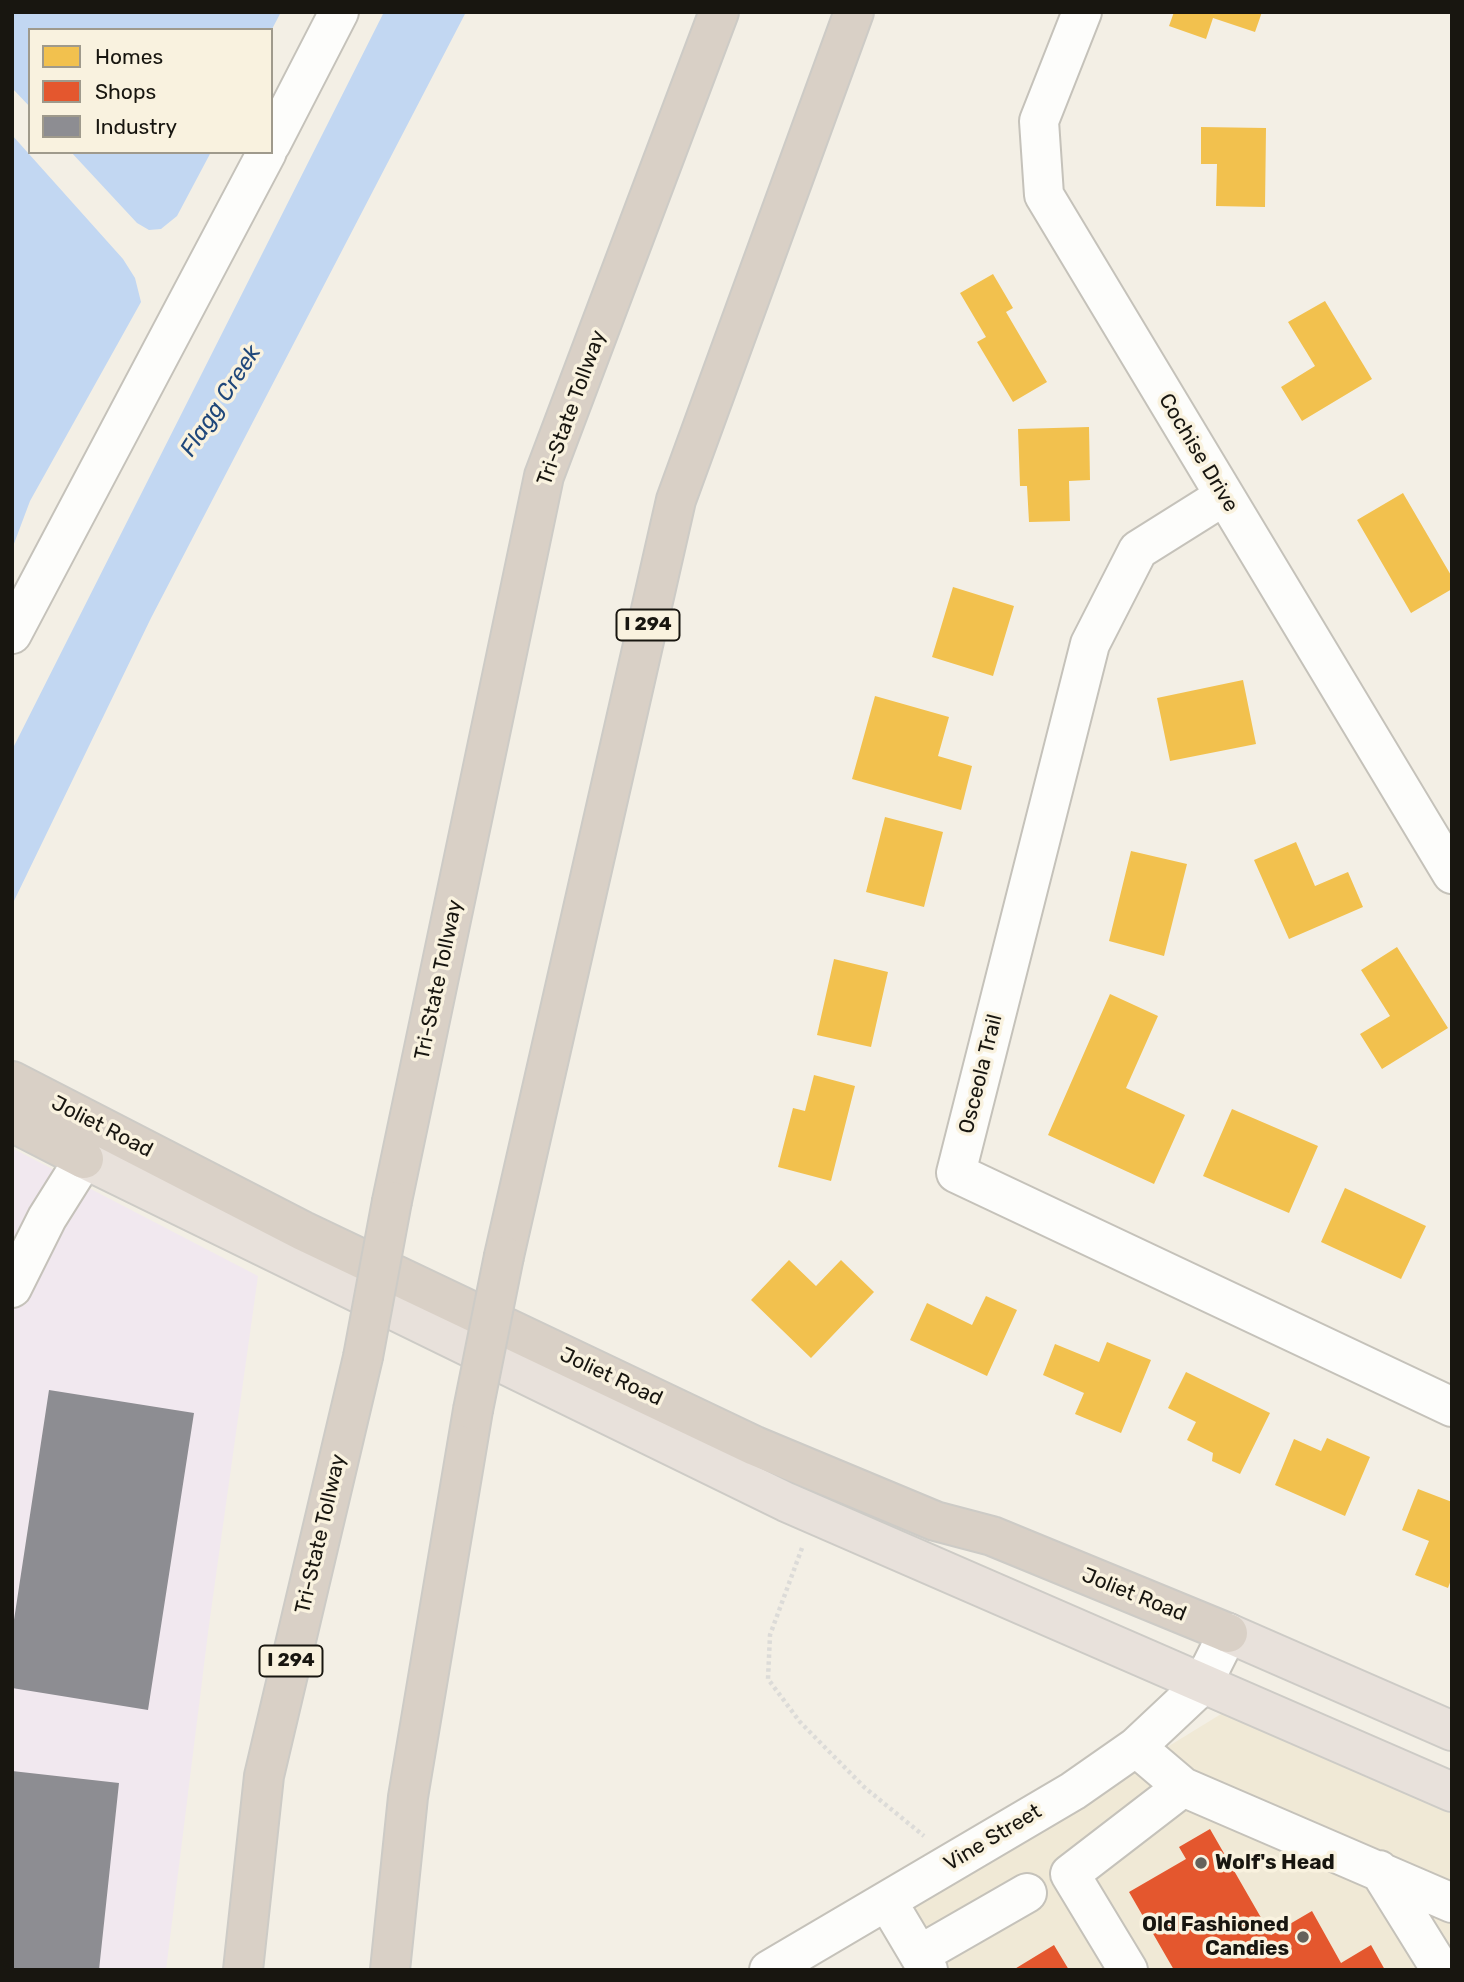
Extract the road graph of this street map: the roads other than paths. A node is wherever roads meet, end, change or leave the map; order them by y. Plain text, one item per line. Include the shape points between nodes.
1 (340, 12) edge
2 (719, 12) edge
3 (854, 12) edge
4 (1082, 12) edge
5 (273, 140) edge
6 (266, 154) edge
7 (1224, 496) junction
8 (12, 634) edge
9 (1452, 874) edge
10 (12, 1052) edge
11 (12, 1081) edge
12 (12, 1122) edge
13 (84, 1159) junction
14 (12, 1288) edge
15 (1452, 1407) edge
16 (992, 1536) junction
17 (1228, 1633) junction
18 (1202, 1685) junction
19 (1452, 1731) edge
20 (1136, 1747) junction
21 (1183, 1787) junction
22 (1452, 1792) edge
23 (1379, 1870) junction
24 (1027, 1893) dead end
25 (887, 1901) junction
26 (1452, 1903) edge
27 (924, 1962) edge
28 (243, 1970) edge
29 (390, 1970) edge
30 (769, 1970) edge
31 (1128, 1970) edge
32 (1441, 1970) edge

1 - 5 street
2 - 28 highway, Tri-State Tollway / I 294, bridge via 544,476 363,1357 264,1776
3 - 29 highway, I 294, bridge via 676,500 473,1410 408,1797
4 - 7 street, Cochise Drive via 1039,121 1044,195
6 - 8 street
7 - 9 street, Cochise Drive
7 - 15 street, Osceola Trail via 1138,550 1090,644 956,1173
10 - 16 highway via 119,1115 297,1206 763,1431 994,1527
11 - 16 highway, Joliet Road via 303,1231 755,1446 935,1521
12 - 13 highway, Joliet Road
13 - 14 street via 47,1218
13 - 18 main road, Joliet Road via 814,1514
16 - 17 highway, Joliet Road
17 - 18 street
17 - 19 main road, Joliet Road
18 - 20 street, Vine Street
18 - 22 main road, Joliet Road
20 - 21 street
20 - 25 street, Vine Street via 1073,1791
21 - 23 street
21 - 31 street via 1070,1874
23 - 26 street
23 - 32 street
24 - 27 street
25 - 27 street
25 - 30 street, Vine Street

